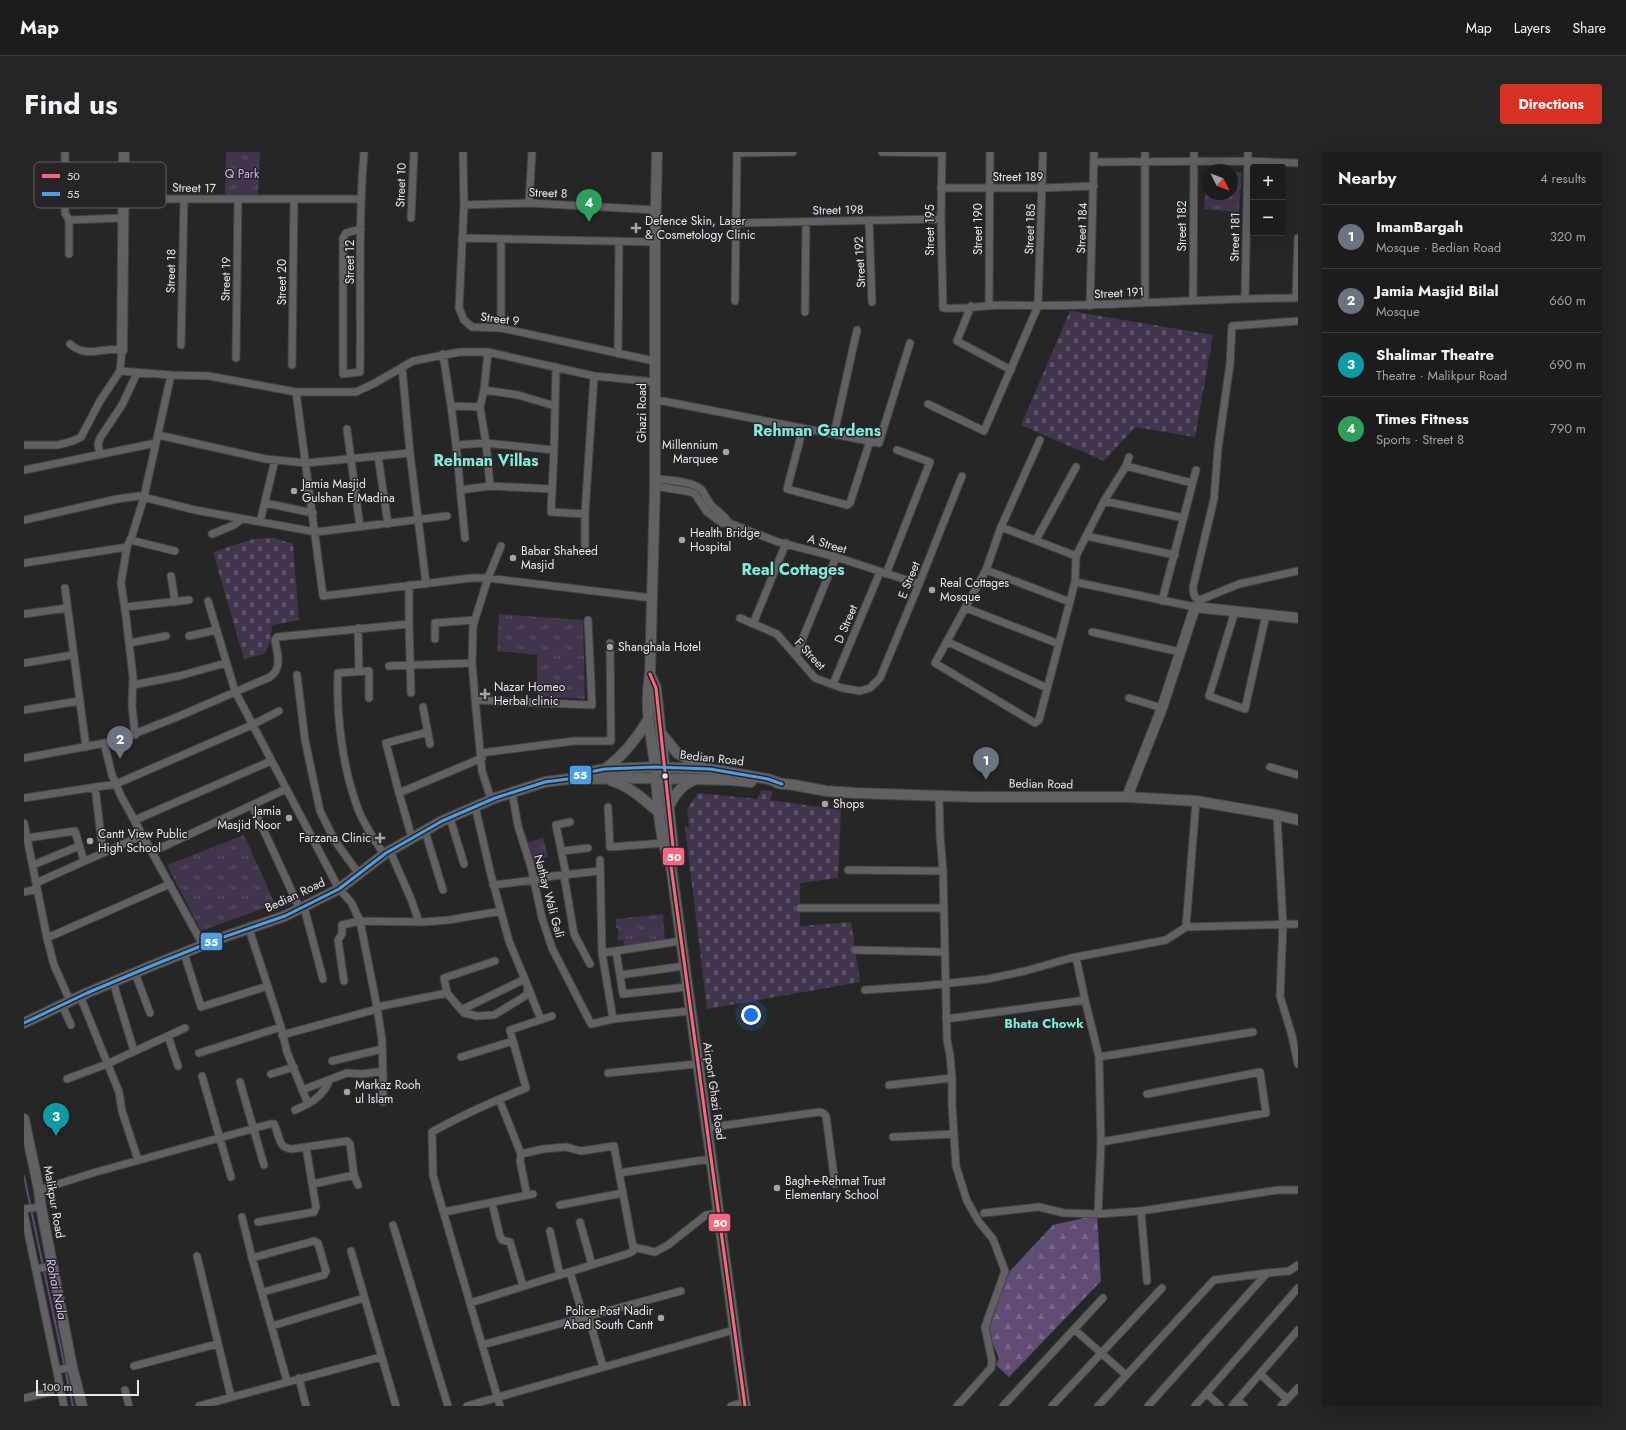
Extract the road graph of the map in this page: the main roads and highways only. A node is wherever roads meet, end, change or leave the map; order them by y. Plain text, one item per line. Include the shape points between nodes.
1 (657, 152) edge
2 (124, 208) edge
3 (122, 350) road end
4 (1298, 618) edge
5 (650, 674) junction
6 (648, 720) junction
7 (661, 732) junction
8 (659, 766) junction
9 (710, 769) junction
10 (606, 774) junction
11 (660, 778) junction
12 (696, 779) junction
13 (782, 784) junction
14 (1127, 797) junction
15 (664, 811) junction
16 (1298, 820) edge
17 (671, 866) junction
18 (24, 1023) edge
19 (24, 1119) edge
20 (744, 1404) edge
21 (82, 1406) edge

1 - 5 main road, Ghazi Road via 655,482
2 - 3 main road
4 - 14 main road via 1196,607 1162,708
5 - 6 main road, Ghazi Road via 647,692
5 - 7 main road, Ghazi Road via 656,688
6 - 8 main road, Ghazi Road
6 - 10 main road via 632,746
7 - 8 main road, Ghazi Road
7 - 9 main road via 677,753
8 - 9 main road, Bedian Road
8 - 10 main road, Bedian Road
8 - 11 main road, Ghazi Road
9 - 13 main road, Bedian Road via 768,779
10 - 11 main road, Bedian Road
10 - 15 main road
10 - 18 main road, Bedian Road via 545,782 491,799 412,838 387,853 339,889 302,908 113,982
11 - 12 main road, Bedian Road
11 - 15 main road, Ghazi Road
12 - 13 main road, Bedian Road
12 - 15 main road via 681,788
13 - 14 main road, Bedian Road via 826,792
14 - 16 main road, Bedian Road via 1196,802
15 - 17 main road via 664,843
15 - 17 main road, Airport Ghazi Road via 674,856
17 - 20 main road, Airport Ghazi Road
19 - 21 main road, Malikpur Road via 70,1367

